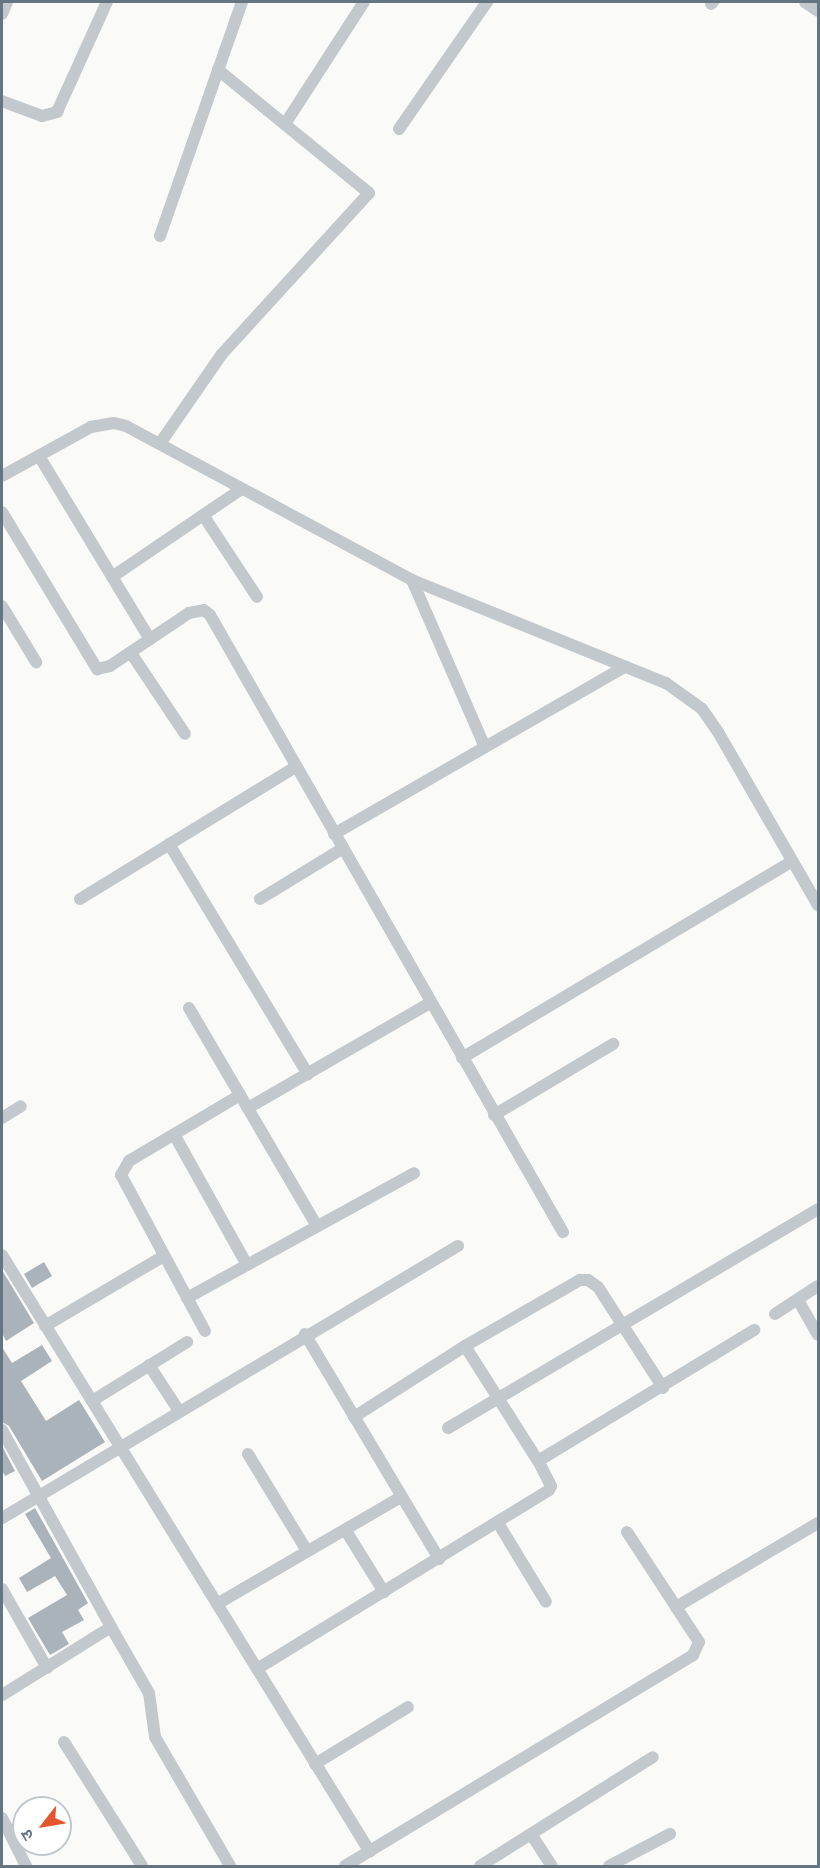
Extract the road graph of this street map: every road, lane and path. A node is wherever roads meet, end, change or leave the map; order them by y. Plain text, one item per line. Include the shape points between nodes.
1 (7, 2) edge
2 (107, 2) edge
3 (242, 2) edge
4 (364, 2) edge
5 (487, 2) edge
6 (805, 2) edge
7 (819, 11) edge
8 (2, 14) edge
9 (218, 70) junction
10 (2, 101) edge
11 (285, 124) junction
12 (399, 129) dead end
13 (160, 236) dead end
14 (161, 442) junction
15 (39, 456) junction
16 (2, 476) edge
17 (240, 490) junction
18 (2, 512) edge
19 (203, 515) junction
20 (112, 577) junction
21 (412, 580) junction
22 (257, 597) dead end
23 (2, 606) edge
24 (150, 639) junction
25 (131, 653) junction
26 (36, 662) dead end
27 (625, 667) junction
28 (184, 734) dead end
29 (485, 747) junction
30 (295, 767) junction
31 (334, 834) junction
32 (169, 844) junction
33 (342, 849) junction
34 (792, 861) junction
35 (80, 899) dead end
36 (260, 899) dead end
37 (819, 904) edge
38 (430, 1003) junction
39 (189, 1008) dead end
40 (613, 1044) dead end
41 (462, 1058) junction
42 (308, 1074) junction
43 (240, 1095) junction
44 (21, 1106) dead end
45 (248, 1108) junction
46 (494, 1115) junction
47 (2, 1118) edge
48 (175, 1136) junction
49 (414, 1173) dead end
50 (819, 1209) edge
51 (317, 1226) junction
52 (563, 1232) dead end
53 (458, 1246) dead end
54 (2, 1255) edge
55 (164, 1256) junction
56 (246, 1263) junction
57 (819, 1286) edge
58 (187, 1298) junction
59 (798, 1300) junction
60 (775, 1314) dead end
61 (622, 1325) junction
62 (45, 1326) junction
63 (754, 1329) dead end
64 (205, 1331) dead end
65 (305, 1334) junction
66 (819, 1335) edge
67 (187, 1341) dead end
68 (465, 1346) junction
69 (149, 1365) junction
70 (663, 1388) junction
71 (497, 1395) junction
72 (92, 1401) junction
73 (179, 1411) junction
74 (354, 1417) junction
75 (448, 1428) dead end
76 (2, 1430) edge
77 (120, 1448) junction
78 (248, 1454) dead end
79 (538, 1461) junction
80 (38, 1495) junction
81 (401, 1497) junction
82 (2, 1518) edge
83 (498, 1523) junction
84 (819, 1523) edge
85 (346, 1531) junction
86 (627, 1532) dead end
87 (307, 1551) junction
88 (439, 1559) junction
89 (2, 1589) edge
90 (384, 1592) junction
91 (546, 1602) dead end
92 (217, 1604) junction
93 (676, 1607) junction
94 (111, 1627) junction
95 (47, 1668) junction
96 (257, 1669) junction
97 (2, 1695) edge
98 (408, 1707) dead end
99 (64, 1742) dead end
100 (653, 1757) dead end
101 (315, 1764) junction
102 (2, 1818) edge
103 (531, 1834) junction
104 (670, 1834) dead end
105 (370, 1852) junction
106 (26, 1866) edge
107 (142, 1866) edge
108 (230, 1866) edge
109 (345, 1866) edge
110 (480, 1866) edge
111 (552, 1866) edge
112 (609, 1866) edge

1 - 8 street
2 - 10 street via 57,112 42,117
3 - 9 street
4 - 11 street
5 - 12 street
6 - 7 street
9 - 11 street
9 - 13 street
11 - 14 street via 369,193 222,354
14 - 15 street via 114,423 91,427
14 - 17 street
15 - 16 street
15 - 20 street
17 - 19 street
17 - 21 street
18 - 25 street via 97,669
19 - 20 street
19 - 22 street
20 - 24 street
21 - 27 street
21 - 29 street
23 - 26 street
24 - 25 street
24 - 30 street via 189,613 204,609
25 - 28 street
27 - 29 street
27 - 34 street via 666,683 702,709
29 - 31 street
30 - 31 street
30 - 32 street
31 - 33 street
32 - 35 street
32 - 42 street
33 - 36 street
33 - 38 street
34 - 37 street
34 - 41 street
38 - 41 street
38 - 42 street
39 - 43 street
40 - 46 street
41 - 46 street
42 - 45 street
43 - 45 street
43 - 48 street
44 - 47 street
45 - 51 street
46 - 52 street
48 - 55 street via 129,1161 122,1175
48 - 56 street
49 - 51 street
50 - 61 street
51 - 56 street
53 - 65 street
54 - 62 street
55 - 58 street
55 - 62 street
56 - 58 street
57 - 59 street
58 - 64 street
59 - 60 street
59 - 66 street
61 - 68 street via 598,1287 580,1280
61 - 70 street
61 - 71 street
62 - 72 street
63 - 70 street
65 - 73 street
65 - 74 street
67 - 69 street
68 - 71 street
68 - 74 street
69 - 72 street
69 - 73 street
70 - 79 street
71 - 75 street
71 - 79 street
72 - 77 street
73 - 77 street
74 - 81 street
76 - 80 street
77 - 80 street
77 - 92 street
78 - 87 street
79 - 83 street via 549,1490
80 - 82 street
80 - 94 street
81 - 85 street
81 - 88 street
83 - 88 street
83 - 91 street
84 - 93 street
85 - 87 street
85 - 90 street
86 - 93 street
87 - 92 street
88 - 90 street
89 - 95 street
90 - 96 street
92 - 96 street
93 - 105 street via 699,1642 693,1655
94 - 95 street
94 - 108 street via 149,1693 155,1737
95 - 97 street
96 - 101 street
98 - 101 street
99 - 107 street
100 - 103 street
101 - 105 street
102 - 106 street
103 - 110 street
103 - 111 street
104 - 112 street
105 - 109 street

